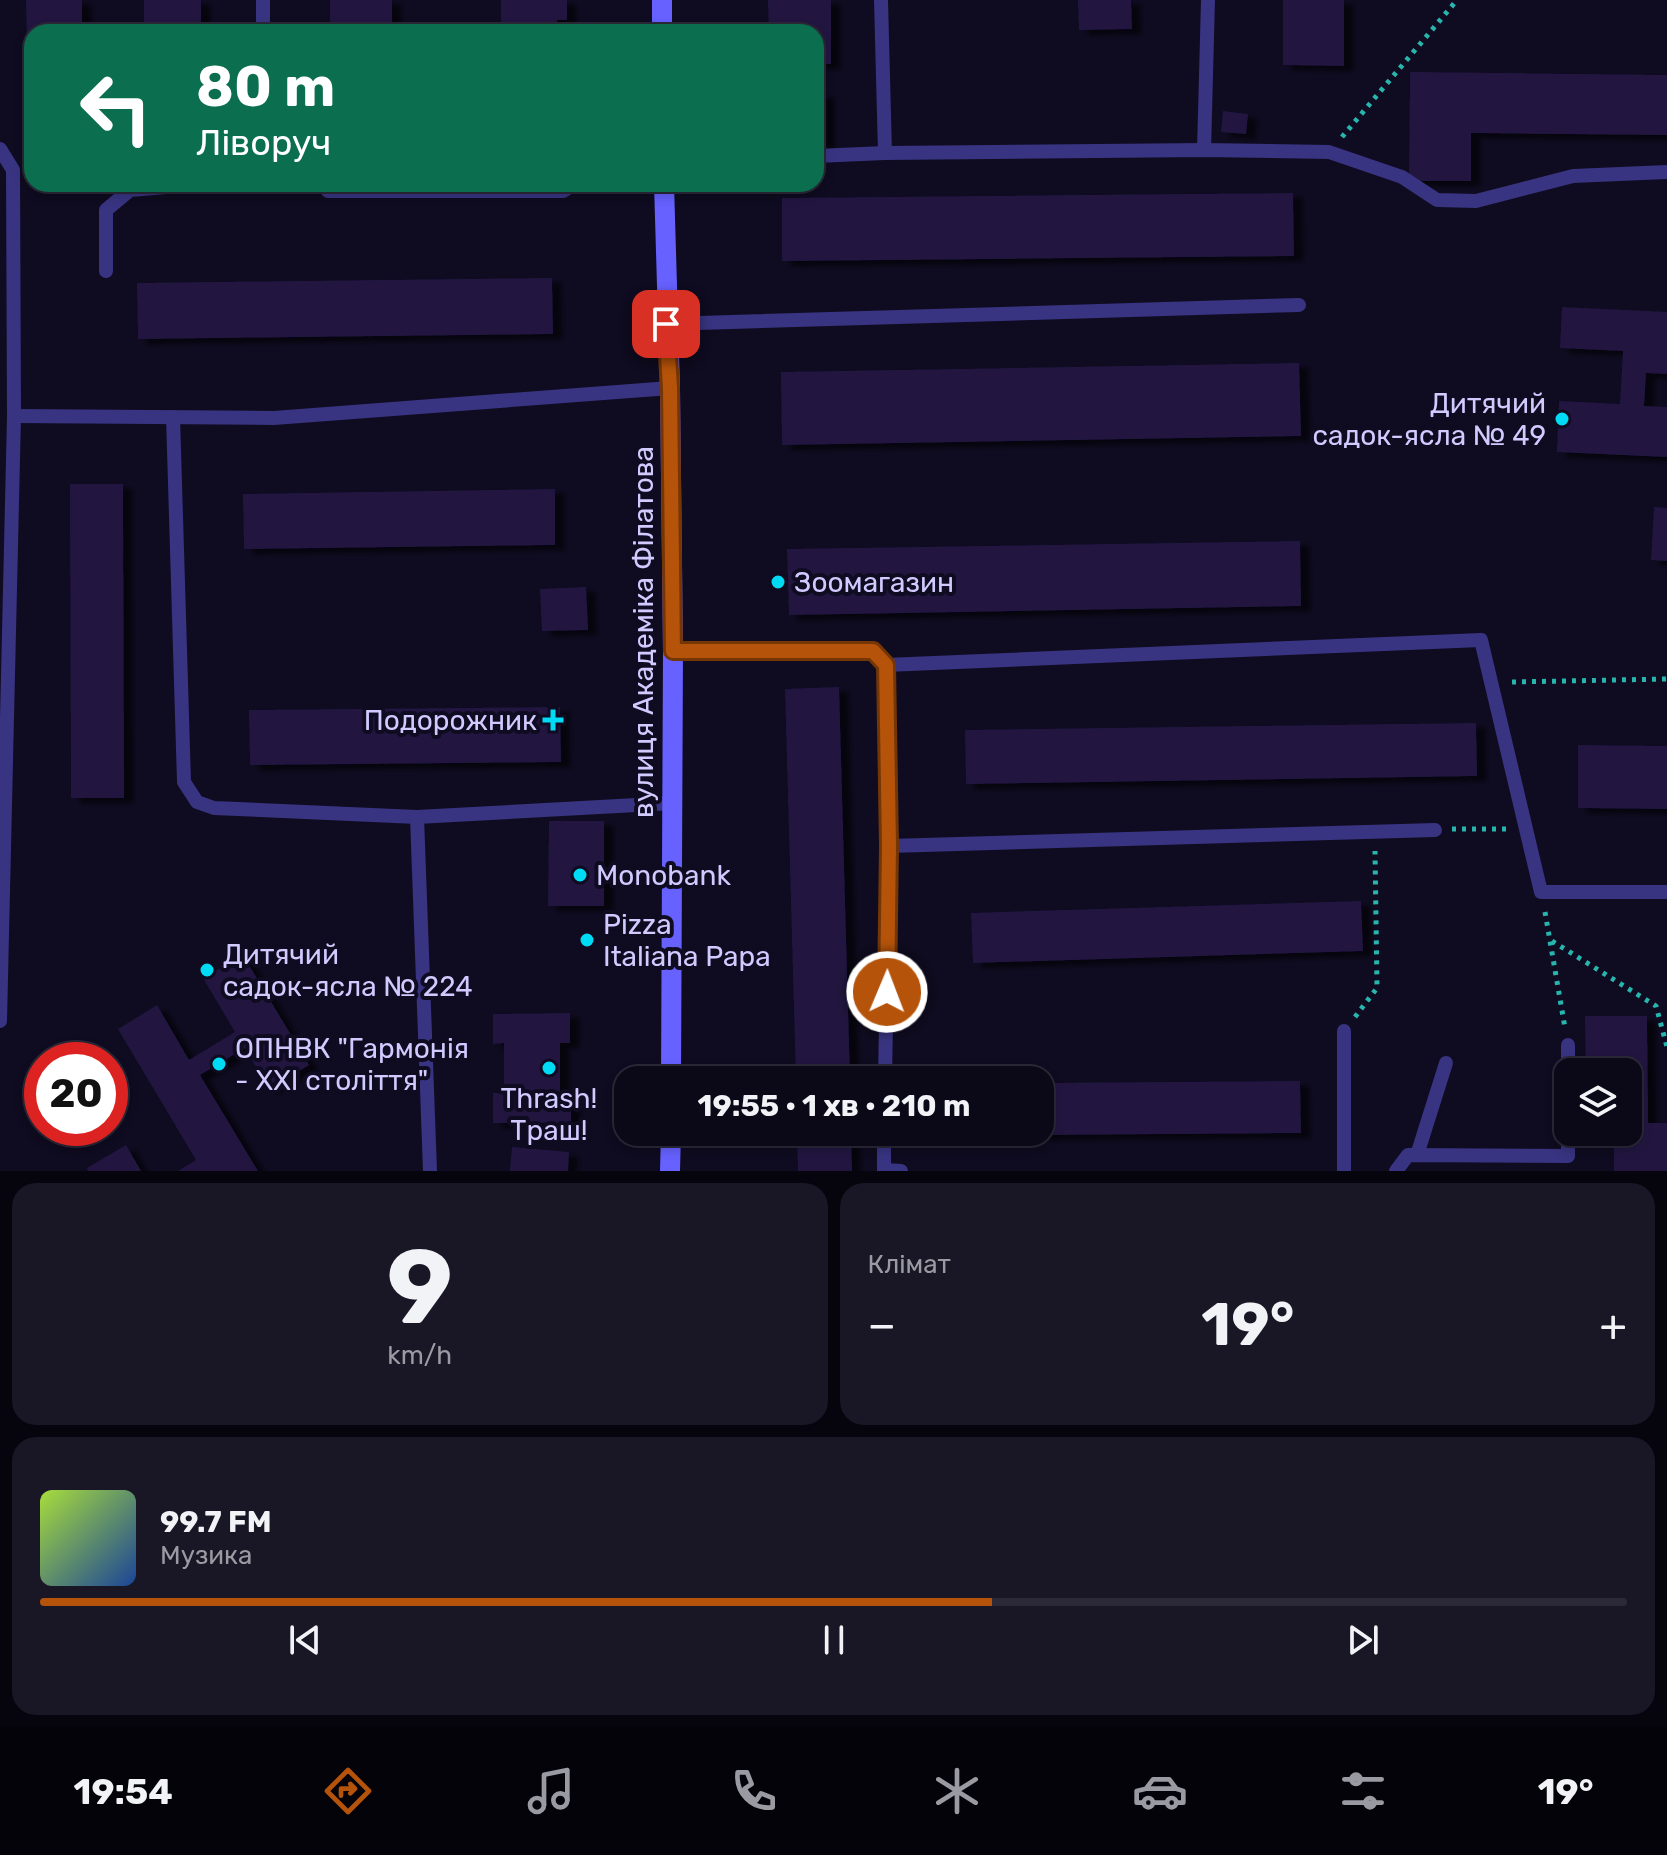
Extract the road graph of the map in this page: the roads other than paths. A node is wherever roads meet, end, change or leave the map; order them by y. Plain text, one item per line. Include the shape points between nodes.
1 (263, 0) edge
2 (662, 0) edge
3 (881, 0) edge
4 (1208, 0) edge
5 (263, 24) edge
6 (662, 24) edge
7 (0, 149) edge
8 (1204, 150) junction
9 (885, 153) junction
10 (824, 156) edge
11 (1667, 172) edge
12 (127, 192) edge
13 (664, 192) edge
14 (106, 271) dead end
15 (1299, 305) dead end
16 (666, 324) junction
17 (7, 359) edge
18 (670, 388) junction
19 (14, 416) junction
20 (173, 417) junction
21 (673, 651) junction
22 (886, 665) junction
23 (673, 803) junction
24 (417, 817) junction
25 (1435, 830) road end
26 (889, 846) junction
27 (1667, 892) edge
28 (0, 1021) edge
29 (1344, 1031) road end
30 (1568, 1045) road end
31 (1568, 1058) edge
32 (1446, 1063) dead end
33 (671, 1066) edge
34 (885, 1066) edge
35 (671, 1146) edge
36 (884, 1146) edge
37 (1568, 1146) edge
38 (1417, 1155) junction
39 (430, 1171) edge
40 (670, 1171) edge
41 (901, 1171) edge
42 (1344, 1171) edge
43 (1396, 1171) edge

1 - 5 lane
2 - 6 main road
3 - 9 lane
4 - 8 lane
7 - 17 lane via 13,170
8 - 9 lane
8 - 11 lane via 1329,152 1402,177 1437,200 1476,201 1573,176
9 - 10 lane
12 - 14 lane via 106,210
13 - 16 main road, вулиця Академіка Філатова
15 - 16 lane
16 - 18 main road, вулиця Академіка Філатова
17 - 19 lane
18 - 20 lane via 274,418
18 - 21 main road, вулиця Академіка Філатова
19 - 20 lane
19 - 28 lane
20 - 24 lane via 184,782 197,802 214,808
21 - 22 lane via 873,651
21 - 23 main road, вулиця Академіка Філатова
22 - 26 lane
22 - 27 lane via 1481,640 1541,892
23 - 24 lane
23 - 33 main road, вулиця Академіка Філатова
24 - 39 lane
25 - 26 lane
26 - 34 lane
29 - 42 lane
30 - 31 lane
32 - 38 lane
35 - 40 main road
36 - 41 lane via 884,1170
37 - 38 lane via 1568,1156
38 - 43 lane via 1408,1155

